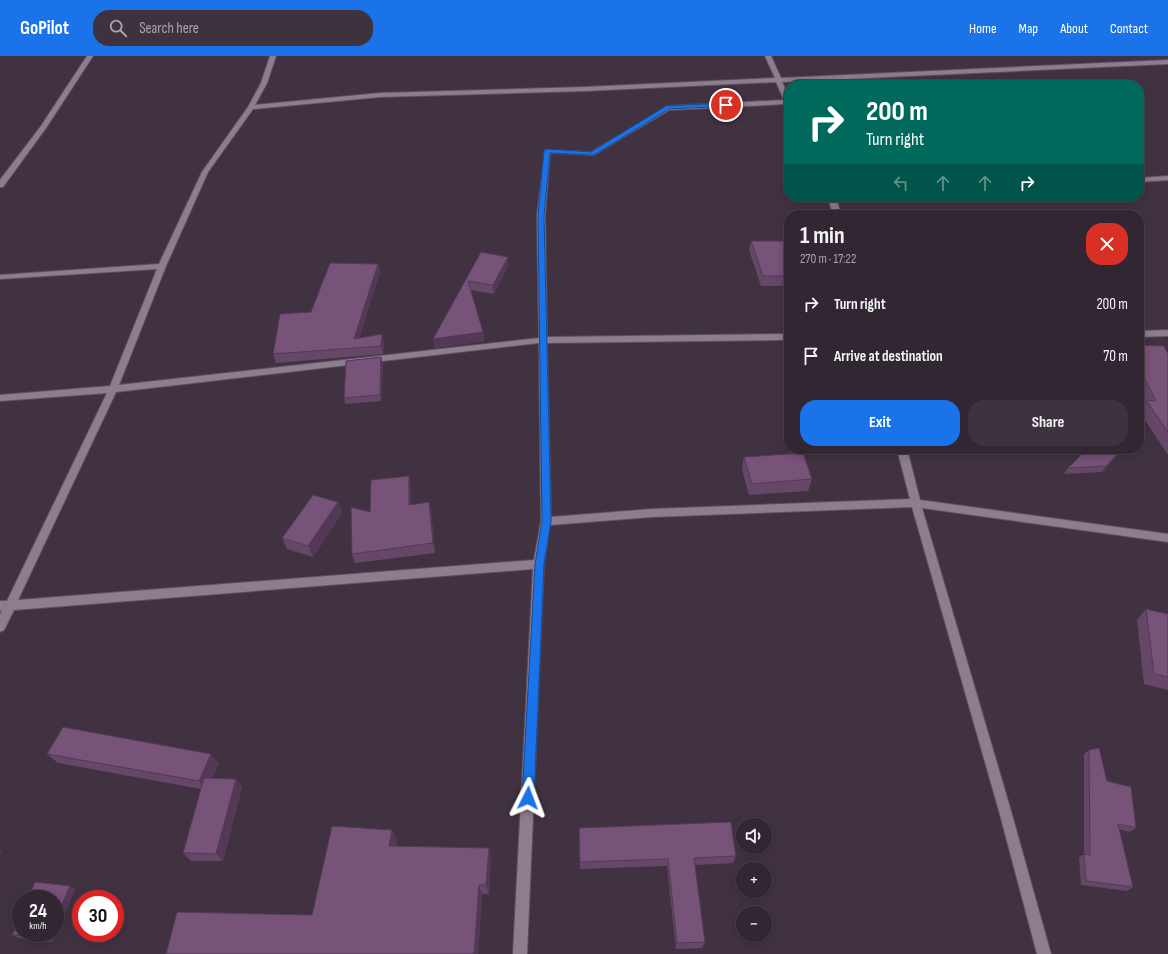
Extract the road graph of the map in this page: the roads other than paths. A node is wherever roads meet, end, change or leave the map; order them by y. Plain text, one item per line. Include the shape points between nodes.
1 (90, 56) edge
2 (274, 56) edge
3 (768, 56) edge
4 (1168, 62) edge
5 (778, 80) junction
6 (784, 93) edge
7 (784, 103) edge
8 (251, 108) junction
9 (1168, 178) edge
10 (1144, 180) edge
11 (0, 185) edge
12 (162, 266) junction
13 (0, 277) edge
14 (1168, 333) edge
15 (1144, 334) edge
16 (784, 337) edge
17 (544, 340) junction
18 (113, 389) junction
19 (0, 398) edge
20 (903, 454) edge
21 (916, 503) junction
22 (546, 521) junction
23 (1168, 538) edge
24 (539, 564) junction
25 (5, 605) edge
26 (0, 627) edge
27 (520, 954) edge
28 (1044, 954) edge

1 - 11 street via 44,127
2 - 8 street
3 - 5 street
4 - 5 street
5 - 6 street
5 - 8 street via 380,95
7 - 17 street via 668,108 592,154 547,151 541,216
8 - 12 street via 205,172
9 - 10 street
12 - 13 street
12 - 18 street
14 - 15 street
16 - 17 street
17 - 18 street
17 - 22 street
18 - 19 street
18 - 25 street
20 - 21 street
21 - 22 street via 652,513
21 - 23 street
21 - 28 street
22 - 24 street
24 - 25 street
24 - 27 street
25 - 26 street

